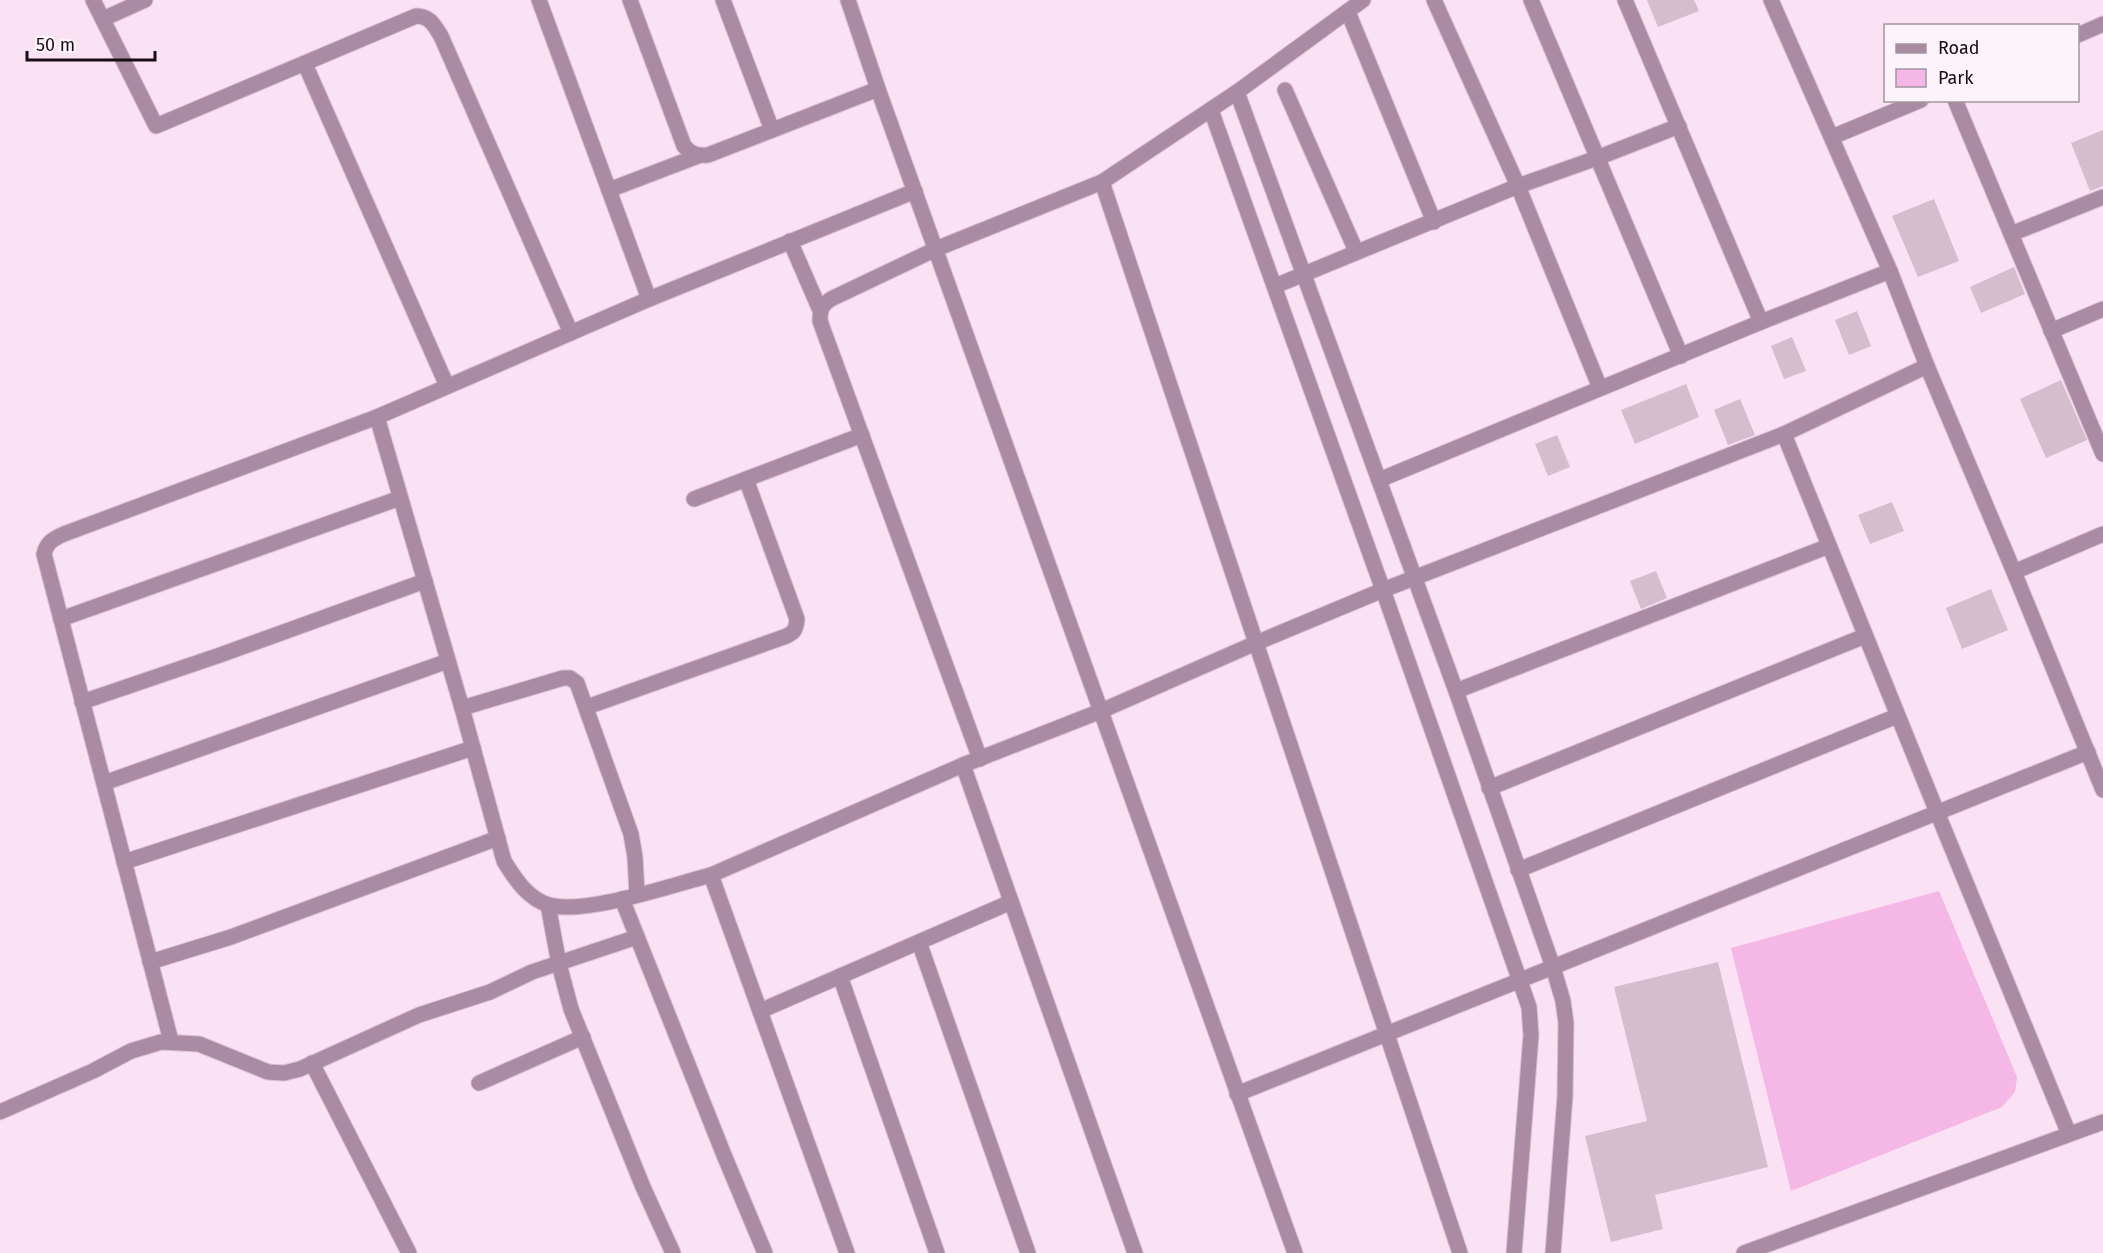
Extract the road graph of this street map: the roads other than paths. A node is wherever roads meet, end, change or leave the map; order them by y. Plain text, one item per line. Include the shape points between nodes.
1 (93, 0) edge
2 (145, 0) edge
3 (539, 0) edge
4 (630, 0) edge
5 (723, 0) edge
6 (848, 0) edge
7 (1363, 0) edge
8 (1434, 0) edge
9 (1532, 0) edge
10 (1625, 0) edge
11 (1771, 0) edge
12 (1348, 12) junction
13 (103, 18) junction
14 (2103, 24) edge
15 (2079, 35) edge
16 (305, 64) junction
17 (878, 89) junction
18 (1285, 90) dead end
19 (1237, 92) junction
20 (1916, 102) edge
21 (1956, 102) edge
22 (1211, 110) junction
23 (1679, 126) junction
24 (772, 130) junction
25 (1832, 137) junction
26 (698, 156) junction
27 (1598, 158) junction
28 (1102, 182) junction
29 (1518, 186) junction
30 (609, 190) junction
31 (915, 191) junction
32 (2103, 197) edge
33 (1434, 222) junction
34 (2011, 234) junction
35 (790, 241) junction
36 (936, 249) junction
37 (1356, 251) junction
38 (1890, 271) junction
39 (1304, 274) junction
40 (1275, 286) junction
41 (649, 298) junction
42 (2103, 309) edge
43 (820, 310) junction
44 (1761, 322) junction
45 (2051, 331) junction
46 (571, 333) junction
47 (1681, 356) junction
48 (1927, 366) junction
49 (447, 386) junction
50 (1600, 388) junction
51 (377, 417) junction
52 (1784, 434) junction
53 (862, 435) junction
54 (2103, 454) edge
55 (746, 479) junction
56 (1379, 480) junction
57 (400, 498) junction
58 (694, 499) dead end
59 (2103, 534) edge
60 (1830, 546) junction
61 (2014, 573) junction
62 (1414, 579) junction
63 (425, 581) junction
64 (1383, 590) junction
65 (61, 619) junction
66 (1865, 636) junction
67 (1256, 643) junction
68 (448, 661) junction
69 (1456, 691) junction
70 (82, 702) junction
71 (587, 707) junction
72 (462, 708) junction
73 (1101, 711) junction
74 (1897, 716) junction
75 (473, 748) junction
76 (2088, 752) junction
77 (980, 759) junction
78 (963, 765) junction
79 (104, 783) junction
80 (1489, 788) junction
81 (2103, 790) edge
82 (1937, 812) junction
83 (498, 838) junction
84 (124, 862) junction
85 (1518, 870) junction
86 (711, 875) junction
87 (637, 894) junction
88 (622, 899) junction
89 (1011, 902) junction
90 (548, 905) junction
91 (637, 937) junction
92 (919, 942) junction
93 (150, 962) junction
94 (559, 964) junction
95 (1553, 967) junction
96 (840, 976) junction
97 (1521, 980) junction
98 (760, 1011) junction
99 (1388, 1034) junction
100 (583, 1037) junction
101 (171, 1041) junction
102 (312, 1063) junction
103 (479, 1083) dead end
104 (1237, 1094) junction
105 (0, 1112) edge
106 (2103, 1122) edge
107 (2070, 1134) junction
108 (409, 1253) edge
109 (673, 1253) edge
110 (765, 1253) edge
111 (847, 1253) edge
112 (937, 1253) edge
113 (1028, 1253) edge
114 (1135, 1253) edge
115 (1295, 1253) edge
116 (1460, 1253) edge
117 (1515, 1253) edge
118 (1553, 1253) edge
119 (1744, 1253) edge

1 - 13 street
2 - 13 street
3 - 30 street
4 - 26 street via 684,146
5 - 24 street
6 - 17 street
7 - 12 street
8 - 29 street
9 - 27 street
10 - 23 street
11 - 25 street
12 - 19 street
12 - 33 street
13 - 16 street via 156,126
14 - 15 street
16 - 46 street via 416,16 431,21
16 - 49 street
17 - 24 street
17 - 31 street
18 - 37 street
19 - 22 street
19 - 39 street
20 - 25 street
21 - 34 street
22 - 28 street
22 - 40 street
23 - 27 street
23 - 44 street
24 - 26 street
25 - 38 street
26 - 30 street
27 - 29 street
27 - 47 street
28 - 36 street
28 - 67 street
29 - 33 street
29 - 50 street
30 - 41 street
31 - 35 street
31 - 36 street
32 - 34 street
33 - 37 street
34 - 45 street
35 - 41 street
35 - 43 street
36 - 43 street via 833,298
36 - 73 street
37 - 39 street
38 - 44 street
38 - 48 street
39 - 40 street
39 - 56 street
40 - 64 street
41 - 46 street
42 - 45 street
43 - 53 street via 820,321
44 - 47 street
45 - 54 street
46 - 49 street
47 - 50 street
48 - 52 street
48 - 61 street
49 - 51 street
50 - 56 street
51 - 57 street
51 - 65 street via 53,539 44,554
52 - 60 street
52 - 62 street
53 - 55 street
53 - 77 street
55 - 58 street
55 - 71 street via 797,619 796,629 784,637
56 - 62 street
57 - 63 street
57 - 65 street
59 - 61 street
60 - 66 street
60 - 69 street
61 - 76 street
62 - 64 street
62 - 69 street
63 - 68 street
63 - 70 street
64 - 67 street
64 - 97 street
65 - 70 street
66 - 74 street
66 - 80 street
67 - 73 street
67 - 99 street
68 - 72 street
68 - 79 street
69 - 80 street
70 - 79 street
71 - 72 street via 577,683 563,678
71 - 87 street via 631,834
72 - 75 street
73 - 77 street
73 - 104 street
74 - 82 street
74 - 85 street
75 - 83 street
75 - 84 street
76 - 81 street
76 - 82 street
77 - 78 street
78 - 86 street
78 - 89 street
79 - 84 street
80 - 85 street
82 - 95 street
82 - 107 street
83 - 90 street via 504,861 514,877 528,893
83 - 93 street via 231,938
84 - 93 street
85 - 95 street
86 - 87 street
86 - 98 street
87 - 88 street
88 - 90 street via 567,907
88 - 91 street
89 - 92 street
89 - 114 street
90 - 94 street
91 - 94 street
91 - 110 street
92 - 96 street
92 - 113 street
93 - 101 street
94 - 100 street
94 - 102 street via 419,1015
95 - 97 street
95 - 118 street via 1566,1023 1565,1096
96 - 98 street
96 - 112 street
97 - 99 street
97 - 117 street via 1529,1007 1531,1035
98 - 111 street
99 - 104 street
99 - 116 street
100 - 103 street
100 - 109 street
101 - 102 street via 199,1044 268,1072 284,1073
101 - 105 street via 131,1051
102 - 108 street
104 - 115 street
106 - 107 street
107 - 119 street

